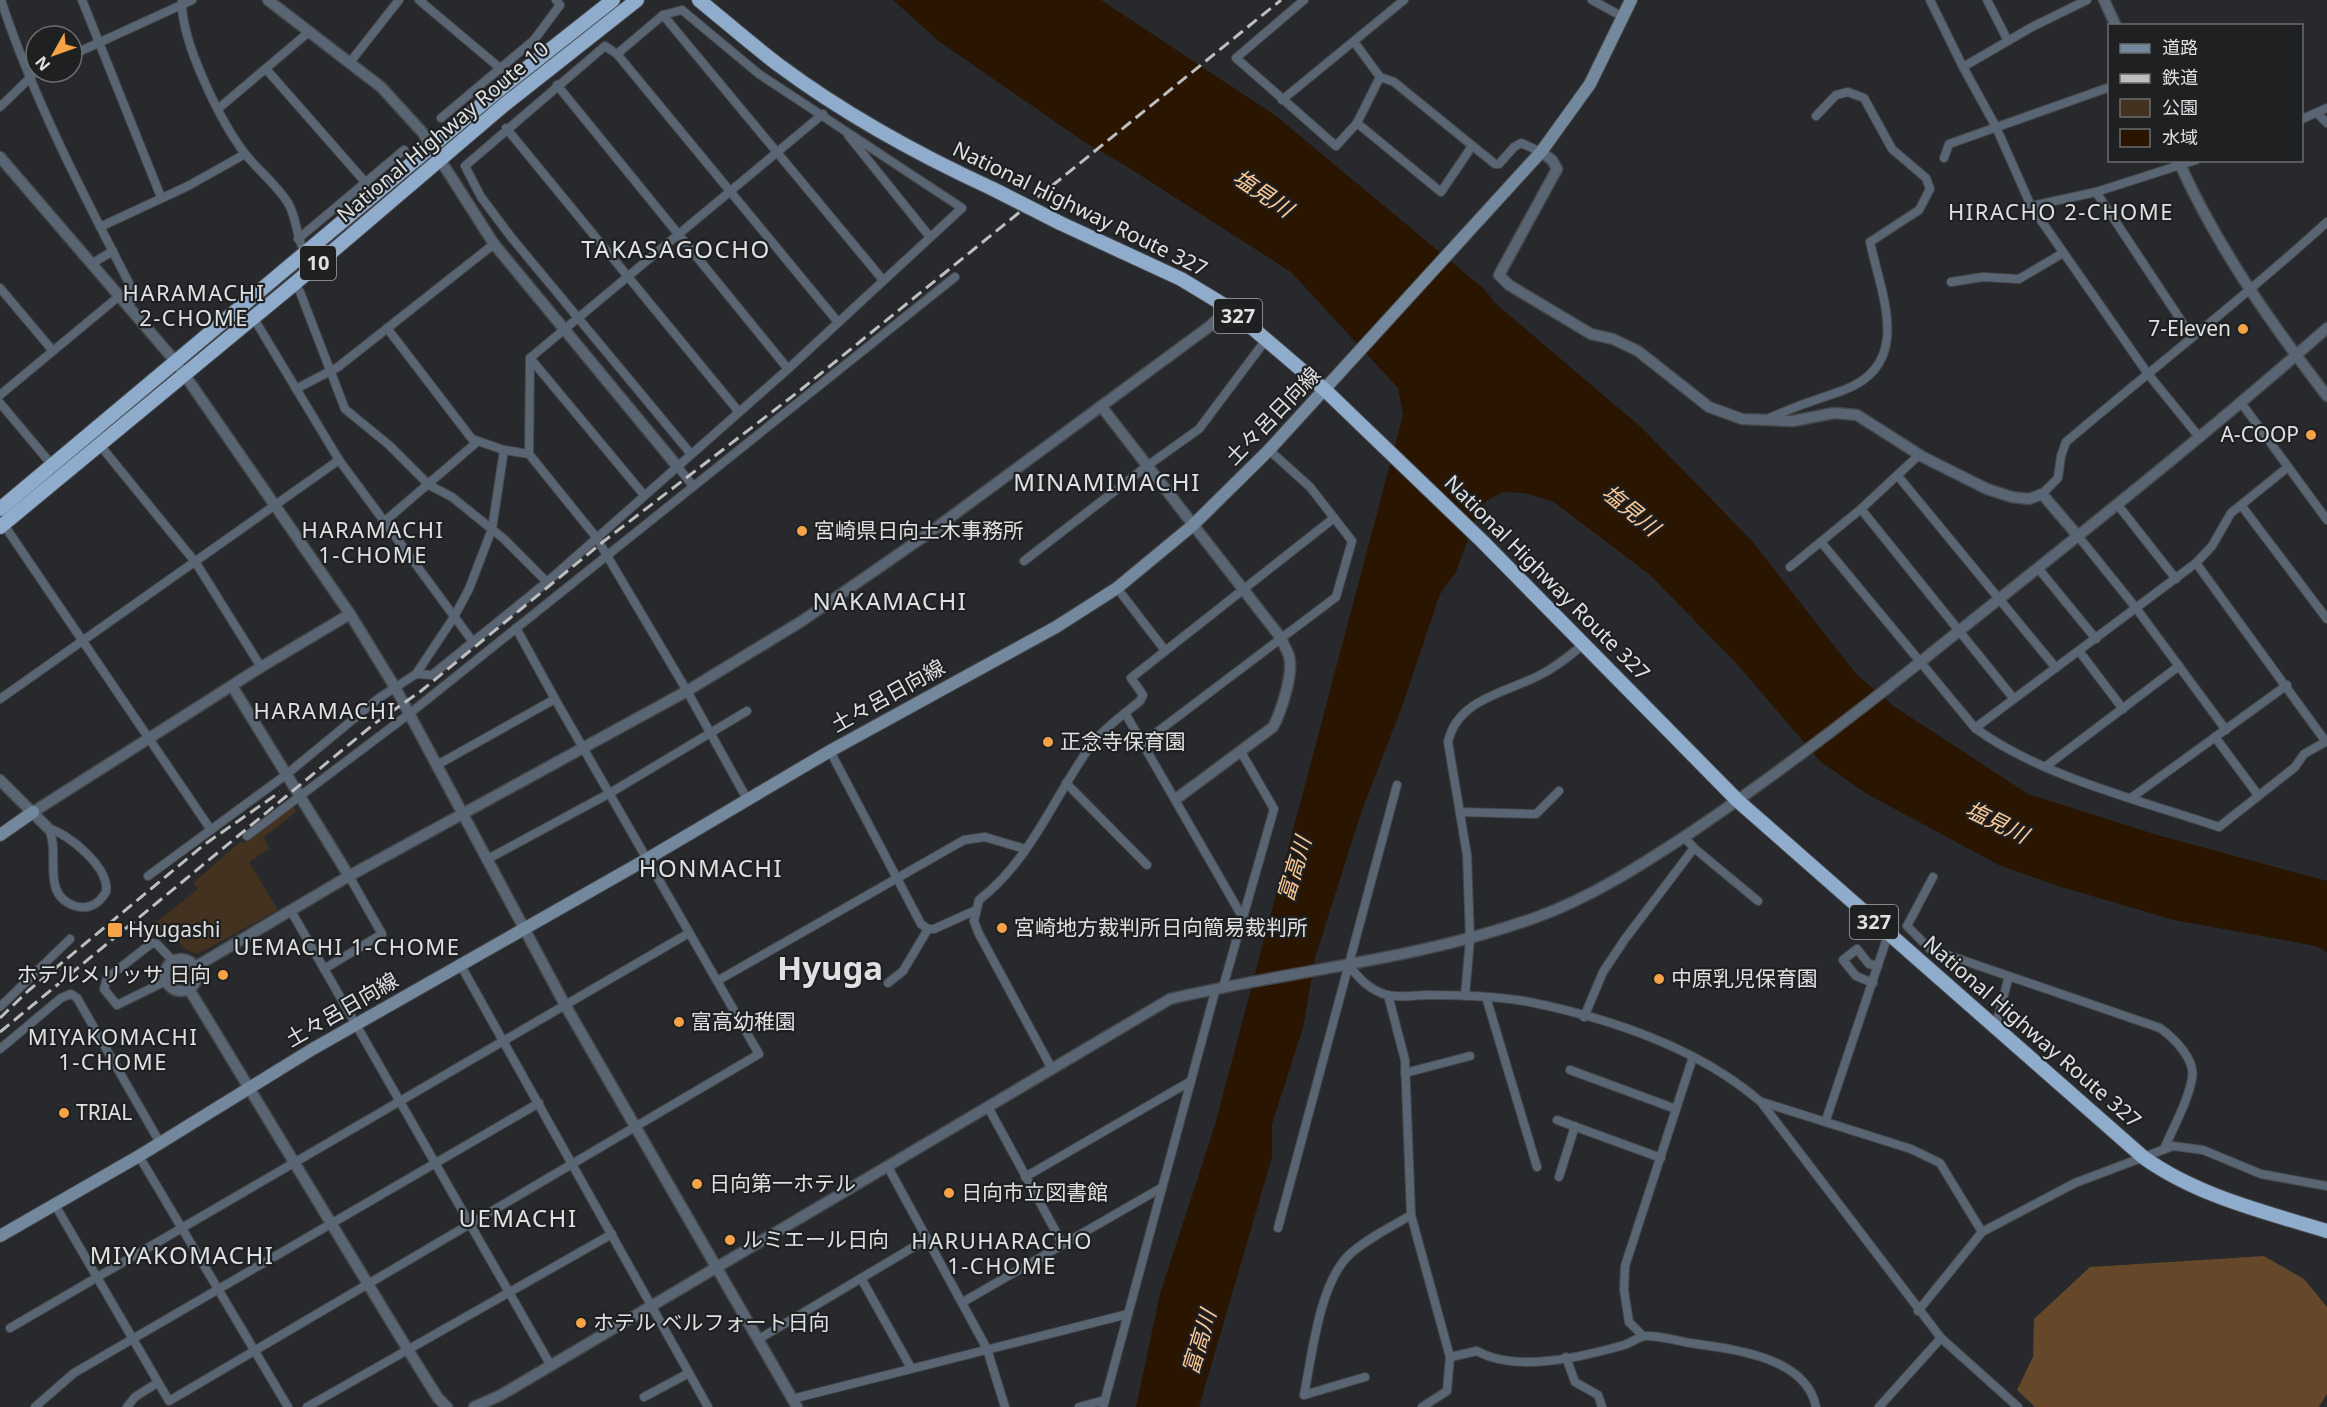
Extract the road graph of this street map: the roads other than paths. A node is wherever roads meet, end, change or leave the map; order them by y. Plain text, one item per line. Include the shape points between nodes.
1 (2, 0) edge
2 (82, 0) edge
3 (192, 0) edge
4 (268, 0) edge
5 (399, 0) edge
6 (419, 0) edge
7 (556, 0) edge
8 (613, 0) edge
9 (637, 0) edge
10 (699, 0) edge
11 (1304, 0) edge
12 (1404, 0) edge
13 (1592, 0) edge
14 (1631, 0) edge
15 (1930, 0) edge
16 (1987, 0) edge
17 (2087, 0) edge
18 (2104, 0) edge
19 (182, 3) edge
20 (663, 15) junction
21 (1623, 18) junction
22 (2115, 24) edge
23 (310, 31) junction
24 (2008, 41) junction
25 (1355, 43) junction
26 (98, 44) junction
27 (84, 50) edge
28 (24, 54) edge
29 (617, 54) junction
30 (351, 61) junction
31 (1962, 67) junction
32 (266, 69) junction
33 (501, 69) junction
34 (1380, 77) junction
35 (24, 82) edge
36 (36, 84) edge
37 (557, 85) junction
38 (2108, 87) edge
39 (1282, 100) junction
40 (0, 107) edge
41 (219, 108) junction
42 (2327, 108) edge
43 (2318, 112) junction
44 (823, 114) junction
45 (1816, 116) dead end
46 (441, 118) dead end
47 (2303, 118) edge
48 (1357, 123) junction
49 (2327, 123) edge
50 (841, 126) junction
51 (1996, 127) junction
52 (506, 128) junction
53 (433, 146) junction
54 (1472, 146) junction
55 (404, 150) dead end
56 (778, 152) junction
57 (1541, 152) junction
58 (245, 154) junction
59 (0, 157) edge
60 (1944, 158) dead end
61 (441, 159) junction
62 (2179, 164) edge
63 (366, 183) junction
64 (730, 192) junction
65 (2096, 192) junction
66 (161, 197) junction
67 (2031, 206) junction
68 (2327, 222) edge
69 (100, 227) junction
70 (678, 234) junction
71 (930, 237) junction
72 (298, 239) junction
73 (494, 244) junction
74 (113, 251) junction
75 (2063, 253) junction
76 (306, 254) junction
77 (91, 264) junction
78 (627, 275) junction
79 (955, 278) dead end
80 (883, 280) junction
81 (1951, 282) dead end
82 (294, 284) junction
83 (0, 288) edge
84 (2250, 292) junction
85 (118, 297) junction
86 (128, 308) junction
87 (1229, 308) junction
88 (578, 317) junction
89 (253, 318) junction
90 (837, 321) junction
91 (387, 328) junction
92 (2327, 328) edge
93 (565, 329) junction
94 (2192, 337) junction
95 (1265, 340) junction
96 (53, 351) junction
97 (2296, 356) junction
98 (530, 358) junction
99 (175, 362) junction
100 (788, 369) junction
101 (331, 371) junction
102 (2148, 374) junction
103 (184, 375) junction
104 (296, 389) junction
105 (1325, 390) junction
106 (0, 395) edge
107 (2327, 396) edge
108 (0, 403) edge
109 (2242, 404) junction
110 (1101, 406) junction
111 (739, 412) junction
112 (1766, 420) junction
113 (2200, 438) junction
114 (477, 442) junction
115 (99, 444) junction
116 (504, 450) junction
117 (1269, 450) junction
118 (529, 453) junction
119 (691, 454) junction
120 (1920, 454) junction
121 (339, 460) junction
122 (52, 465) junction
123 (677, 466) junction
124 (1147, 466) junction
125 (2288, 467) junction
126 (1898, 476) junction
127 (429, 485) junction
128 (693, 486) junction
129 (2042, 494) junction
130 (644, 495) junction
131 (2117, 504) junction
132 (276, 505) junction
133 (2241, 505) junction
134 (0, 509) edge
135 (1861, 509) junction
136 (1334, 518) junction
137 (2327, 520) edge
138 (385, 521) junction
139 (1, 524) edge
140 (1192, 526) junction
141 (492, 529) junction
142 (2078, 536) junction
143 (596, 537) junction
144 (1821, 542) junction
145 (607, 555) junction
146 (1024, 561) dead end
147 (196, 563) junction
148 (2196, 563) junction
149 (1790, 567) dead end
150 (2038, 568) junction
151 (2176, 579) junction
152 (547, 582) junction
153 (1117, 588) junction
154 (1241, 588) junction
155 (1999, 600) junction
156 (2136, 609) junction
157 (350, 614) junction
158 (454, 617) junction
159 (2327, 619) edge
160 (516, 628) junction
161 (1959, 631) junction
162 (1281, 638) junction
163 (2096, 639) junction
164 (83, 642) junction
165 (473, 642) junction
166 (1584, 644) junction
167 (1164, 649) junction
168 (2079, 651) junction
169 (1920, 662) junction
170 (2179, 666) junction
171 (261, 667) junction
172 (2056, 668) junction
173 (416, 674) junction
174 (2287, 685) junction
175 (232, 686) junction
176 (396, 689) junction
177 (687, 691) junction
178 (0, 699) edge
179 (555, 699) junction
180 (2014, 699) junction
181 (2122, 710) junction
182 (747, 711) dead end
183 (409, 714) junction
184 (1125, 714) junction
185 (1975, 728) junction
186 (2226, 730) junction
187 (710, 732) junction
188 (2215, 737) junction
189 (151, 738) junction
190 (1144, 742) junction
191 (2326, 742) edge
192 (585, 747) junction
193 (830, 751) junction
194 (1241, 752) junction
195 (437, 765) junction
196 (2045, 766) junction
197 (287, 774) junction
198 (0, 780) edge
199 (1066, 783) junction
200 (1397, 785) dead end
201 (1559, 791) dead end
202 (610, 793) junction
203 (2258, 795) junction
204 (301, 796) junction
205 (2131, 798) junction
206 (747, 799) junction
207 (1176, 800) junction
208 (1738, 801) junction
209 (1460, 812) junction
210 (33, 813) junction
211 (463, 815) junction
212 (48, 828) junction
213 (212, 830) junction
214 (0, 836) edge
215 (247, 836) dead end
216 (1684, 837) junction
217 (1694, 848) junction
218 (1024, 849) junction
219 (647, 859) junction
220 (486, 860) junction
221 (1147, 865) dead end
222 (148, 876) dead end
223 (349, 876) junction
224 (896, 876) junction
225 (1933, 876) dead end
226 (1758, 901) dead end
227 (291, 911) junction
228 (974, 911) junction
229 (1243, 918) junction
230 (522, 929) junction
231 (928, 929) junction
232 (688, 933) junction
233 (1888, 935) junction
234 (70, 939) dead end
235 (1470, 939) junction
236 (172, 961) junction
237 (460, 964) junction
238 (1346, 966) junction
239 (1878, 966) junction
240 (195, 967) junction
241 (324, 969) junction
242 (2009, 976) junction
243 (166, 981) junction
244 (717, 981) junction
245 (888, 982) dead end
246 (1873, 983) junction
247 (1224, 987) junction
248 (189, 989) junction
249 (1388, 995) junction
250 (1465, 996) junction
251 (1486, 997) junction
252 (564, 1004) junction
253 (0, 1007) edge
254 (1584, 1017) junction
255 (356, 1024) junction
256 (1995, 1028) junction
257 (503, 1040) junction
258 (0, 1049) edge
259 (1470, 1056) dead end
260 (1693, 1057) junction
261 (1052, 1069) junction
262 (1569, 1070) dead end
263 (1405, 1073) junction
264 (1191, 1081) junction
265 (249, 1088) junction
266 (400, 1101) junction
267 (1761, 1102) junction
268 (538, 1103) junction
269 (988, 1107) junction
270 (1676, 1109) junction
271 (1557, 1120) dead end
272 (1826, 1120) junction
273 (637, 1126) junction
274 (1575, 1126) junction
275 (159, 1141) junction
276 (2164, 1149) junction
277 (139, 1156) junction
278 (2143, 1157) junction
279 (1660, 1158) junction
280 (294, 1162) junction
281 (435, 1162) junction
282 (573, 1164) junction
283 (888, 1167) junction
284 (1537, 1167) dead end
285 (1025, 1177) junction
286 (1559, 1177) dead end
287 (2327, 1186) edge
288 (1161, 1188) junction
289 (55, 1205) junction
290 (1411, 1215) junction
291 (330, 1222) junction
292 (471, 1225) junction
293 (182, 1228) junction
294 (1278, 1228) dead end
295 (2327, 1231) edge
296 (1982, 1232) junction
297 (612, 1234) junction
298 (0, 1236) edge
299 (927, 1239) junction
300 (1062, 1243) junction
301 (717, 1265) junction
302 (97, 1277) junction
303 (861, 1278) junction
304 (368, 1285) junction
305 (219, 1290) junction
306 (510, 1293) junction
307 (963, 1302) junction
308 (652, 1304) junction
309 (1918, 1311) junction
310 (1128, 1314) junction
311 (10, 1328) dead end
312 (1643, 1336) junction
313 (1941, 1338) junction
314 (133, 1339) junction
315 (759, 1339) junction
316 (987, 1348) junction
317 (408, 1350) junction
318 (255, 1351) junction
319 (1450, 1357) junction
320 (1566, 1357) junction
321 (550, 1364) junction
322 (911, 1368) junction
323 (689, 1373) junction
324 (1365, 1377) dead end
325 (157, 1383) junction
326 (644, 1396) dead end
327 (795, 1403) edge
328 (1104, 1404) edge
329 (34, 1407) edge
330 (127, 1407) edge
331 (288, 1407) edge
332 (307, 1407) edge
333 (447, 1407) edge
334 (474, 1407) edge
335 (708, 1407) edge
336 (1005, 1407) edge
337 (1079, 1407) edge
338 (1422, 1407) edge
339 (1602, 1407) edge
340 (1816, 1407) edge
341 (1879, 1407) edge
342 (2018, 1407) edge

1 - 28 street
2 - 26 street
3 - 19 street
4 - 23 street
5 - 30 street
6 - 33 street
7 - 33 street via 561,5 534,40
8 - 53 highway, National Highway Route 10 / 10
9 - 61 highway, National Highway Route 10 / 10
10 - 87 highway, National Highway Route 327 / 327, bridge via 781,66 871,126 943,166 1181,279
11 - 39 street via 1236,58
12 - 25 street
13 - 21 street
14 - 21 main road, 土々呂日向線
15 - 31 street
16 - 24 street
17 - 24 street
18 - 22 street
19 - 26 street
19 - 41 street via 192,52
20 - 29 street
20 - 44 street via 682,10 759,74
20 - 56 street
21 - 57 main road, 土々呂日向線 via 1590,84
23 - 30 street
23 - 32 street
24 - 31 street
25 - 34 street
25 - 39 street
26 - 27 street
26 - 66 street
29 - 37 street via 605,46
29 - 64 street
30 - 53 street via 381,87
31 - 51 street
32 - 41 street
32 - 63 street
33 - 46 street
34 - 48 street
34 - 54 street via 1394,82
35 - 40 street
36 - 69 street via 74,179
37 - 52 street
37 - 70 street
38 - 51 street
39 - 48 street via 1336,146
41 - 58 street
42 - 43 street
43 - 47 street
43 - 49 street
44 - 50 street
44 - 56 street
45 - 112 street via 1836,95 1848,92 1864,98 1892,149 1926,178 1930,189 1919,210 1870,242 1887,323 1886,353 1873,375
48 - 54 street via 1442,192
50 - 71 street
50 - 71 street via 962,208
51 - 60 street via 1949,144
51 - 67 street
52 - 78 street
52 - 88 street via 465,166 490,210
53 - 61 street
53 - 76 highway, National Highway Route 10 / 10
54 - 57 street via 1495,164 1521,143
55 - 63 street
56 - 64 street
56 - 80 street
57 - 105 main road, 土々呂日向線
57 - 112 street via 1557,169 1499,275 1531,300 1591,334 1638,351 1708,407 1742,419
58 - 66 street
58 - 72 street via 290,206
59 - 77 street
61 - 73 street
61 - 82 highway, National Highway Route 10 / 10
62 - 65 street
62 - 84 street via 2214,236
63 - 72 street
64 - 70 street
64 - 90 street
65 - 67 street
65 - 94 street
66 - 69 street
67 - 75 street
68 - 84 street
69 - 74 street
70 - 78 street
70 - 100 street
71 - 80 street
72 - 76 street
73 - 91 street
73 - 93 street
74 - 77 street
74 - 86 street via 133,294
75 - 81 street via 2019,279 1983,277
75 - 102 street
76 - 99 highway, National Highway Route 10 / 10
77 - 85 street
78 - 88 street
78 - 111 street
79 - 128 street
80 - 90 street
82 - 89 highway, National Highway Route 10 / 10
82 - 101 street
83 - 96 street
84 - 94 street
84 - 97 street
85 - 86 street
85 - 96 street
86 - 99 street
87 - 95 highway, National Highway Route 327 / 327
87 - 110 street
88 - 93 street
88 - 119 street
89 - 103 highway, National Highway Route 10 / 10
89 - 104 street
90 - 100 street
91 - 101 street
91 - 114 street
92 - 97 street
93 - 98 street
93 - 123 street
94 - 102 street
95 - 105 highway, National Highway Route 327 / 327
95 - 124 street via 1199,429
96 - 106 street
97 - 107 street
97 - 109 street
98 - 118 street
98 - 130 street
99 - 103 street
99 - 122 highway, National Highway Route 10 / 10
100 - 111 street
101 - 104 street
101 - 127 street via 345,409
102 - 113 street
102 - 129 street via 2066,442 2058,478
103 - 115 highway, National Highway Route 10 / 10
103 - 132 street
104 - 121 street
105 - 117 main road, 土々呂日向線
105 - 166 highway, National Highway Route 327 / 327
108 - 122 street
109 - 113 street
109 - 125 street
110 - 124 street
110 - 177 street via 802,621
111 - 119 street
112 - 120 street via 1793,421 1834,413 1857,415
113 - 131 street
114 - 116 street
114 - 127 street
115 - 139 highway, National Highway Route 10 / 10
115 - 147 street
116 - 118 street
116 - 141 street
117 - 136 street via 1310,487
117 - 140 main road, 土々呂日向線
118 - 143 street
119 - 123 street
120 - 126 street
120 - 129 street via 1987,489 2029,499
121 - 132 street
121 - 138 street
122 - 134 highway, National Highway Route 10 / 10
123 - 128 street
123 - 130 street
124 - 140 street
124 - 146 street
125 - 133 street
125 - 137 street
126 - 135 street
126 - 155 street
127 - 138 street
127 - 141 street via 452,497
128 - 145 street
129 - 142 street
130 - 143 street
131 - 142 street
131 - 151 street
132 - 147 street
132 - 157 street
133 - 148 street
133 - 159 street
135 - 144 street
135 - 161 street
136 - 154 street
136 - 162 street via 1352,541 1336,597
138 - 158 street
139 - 164 street
140 - 153 main road, 土々呂日向線
140 - 154 street
141 - 152 street
141 - 158 street
142 - 150 street
142 - 156 street
143 - 145 street
143 - 152 street
144 - 149 street
144 - 169 street
145 - 160 street
145 - 177 street
147 - 164 street
147 - 171 street
148 - 151 street
148 - 174 street
150 - 155 street
150 - 163 street
151 - 156 street
152 - 165 street
153 - 167 street
153 - 193 main road, 土々呂日向線 via 1056,627
154 - 162 street
154 - 167 street
155 - 161 street
155 - 172 street
156 - 163 street
156 - 170 street
157 - 171 street
157 - 176 street
158 - 165 street
158 - 173 street
160 - 179 street
160 - 183 street
161 - 169 street
161 - 180 street
162 - 190 street
162 - 194 street via 1290,669 1279,716 1273,727
163 - 168 street
164 - 178 street
164 - 189 street
165 - 173 street via 432,675
166 - 208 highway, National Highway Route 327 / 327
166 - 209 street via 1540,675 1459,715 1448,742
167 - 184 street via 1131,678 1143,695
168 - 172 street
168 - 181 street
169 - 185 street
169 - 208 street via 1802,756
170 - 181 street
170 - 186 street
171 - 175 street
172 - 180 street
173 - 176 street
174 - 186 street
174 - 191 street
175 - 189 street
175 - 197 street
176 - 183 street
176 - 197 street via 379,698
177 - 187 street
177 - 192 street
179 - 192 street
179 - 195 street
180 - 185 street
181 - 196 street
182 - 187 street
183 - 195 street
183 - 204 street
184 - 190 street
184 - 199 street via 1094,742
185 - 196 street
186 - 188 street
187 - 202 street
187 - 206 street
188 - 203 street
188 - 205 street
189 - 210 street
189 - 213 street
190 - 207 street
191 - 203 street via 2304,754 2295,767
192 - 202 street
192 - 211 street
193 - 206 main road, 土々呂日向線
193 - 224 street
194 - 207 street
194 - 229 street via 1274,809
195 - 211 street
196 - 205 street
197 - 204 street
197 - 213 street
198 - 210 street
199 - 218 street via 1041,830
199 - 221 street
200 - 238 street
201 - 209 street via 1536,814
202 - 219 street
202 - 220 street
203 - 205 street via 2219,826
204 - 215 street
204 - 223 street
206 - 219 main road, 土々呂日向線
207 - 229 street
208 - 216 street
208 - 233 highway, National Highway Route 327 / 327
209 - 235 street via 1467,855
210 - 212 street
210 - 214 main road
211 - 220 street
211 - 223 street
212 - 212 street via 67,837 105,876 106,891 92,905 84,908 69,903 56,888 52,871 55,847
213 - 222 street
216 - 217 street
216 - 235 street via 1589,894 1539,917
217 - 226 street
217 - 254 street via 1624,939 1603,972
218 - 224 street via 997,839 974,837
218 - 228 street via 979,900
219 - 230 main road, 土々呂日向線
219 - 232 street
220 - 230 street
223 - 227 street
223 - 241 street via 382,934
224 - 231 street via 921,924
224 - 244 street
225 - 242 street via 1907,926 1930,949
227 - 240 street
227 - 241 street
228 - 231 street
228 - 261 street via 978,932
229 - 247 street
230 - 237 main road, 土々呂日向線
230 - 252 street
231 - 245 street via 903,971
232 - 244 street
232 - 252 street
233 - 239 street
233 - 256 highway, National Highway Route 327 / 327
234 - 253 street
235 - 238 street
235 - 250 street
236 - 240 street via 188,960
236 - 243 street via 166,969
236 - 243 street via 152,943 107,978 104,989 117,1005
237 - 255 main road, 土々呂日向線
237 - 257 street
238 - 247 street
238 - 249 street via 1361,981
238 - 294 street via 1335,1024
239 - 246 street
239 - 246 street via 1869,964 1857,949 1843,960 1856,976
240 - 248 street via 196,982
241 - 255 street
242 - 256 street
242 - 276 street via 2160,1028 2170,1035 2190,1064 2193,1077
243 - 248 street via 176,990
244 - 273 street via 759,1054
246 - 272 street
247 - 261 street via 1170,999
247 - 264 street
248 - 265 street
249 - 250 street
249 - 263 street
250 - 251 street
251 - 254 street via 1523,1001
251 - 284 street
252 - 257 street
252 - 273 street
254 - 260 street
255 - 265 main road, 土々呂日向線
255 - 266 street
256 - 278 highway, National Highway Route 327 / 327
257 - 266 street
257 - 268 street
258 - 275 street via 71,994 77,998
259 - 263 street
260 - 267 street via 1743,1086
260 - 270 street
261 - 269 street
262 - 270 street
263 - 290 street
264 - 285 street
264 - 288 street
265 - 275 main road, 土々呂日向線
265 - 280 street
266 - 280 street
266 - 281 street
267 - 272 street
267 - 309 street via 1883,1259
268 - 281 street
268 - 282 street
269 - 283 street
269 - 285 street
270 - 279 street
271 - 274 street
272 - 296 street via 1940,1163
273 - 282 street
273 - 301 street
274 - 279 street
274 - 286 street
275 - 277 main road, 土々呂日向線
276 - 278 street
276 - 287 street via 2173,1146 2203,1150 2260,1174
277 - 289 main road, 土々呂日向線
277 - 293 street
278 - 295 highway, National Highway Route 327 / 327 via 2169,1176 2200,1189
278 - 296 street via 2075,1183
279 - 312 street via 1625,1266 1629,1322
280 - 291 street
280 - 293 street
281 - 291 street
281 - 292 street
282 - 292 street
282 - 297 street
283 - 299 street
283 - 301 street
285 - 300 street
288 - 300 street
288 - 310 street
289 - 298 main road, 土々呂日向線
289 - 302 street
290 - 319 street
290 - 324 street via 1348,1256 1331,1284 1304,1395
291 - 304 street
291 - 305 street
292 - 304 street
292 - 306 street
293 - 302 street
293 - 305 street
296 - 309 street
297 - 306 street
297 - 308 street
299 - 303 street
299 - 307 street
300 - 307 street
301 - 308 street
301 - 315 street
302 - 311 street
302 - 314 street
303 - 315 street
303 - 322 street
304 - 317 street
304 - 318 street
305 - 314 street
305 - 318 street
306 - 317 street
306 - 321 street
307 - 316 street
308 - 321 street
308 - 323 street
309 - 313 street
310 - 316 street
310 - 328 street
312 - 320 street via 1627,1345
312 - 340 street via 1744,1351 1769,1361 1793,1372
313 - 341 street
313 - 342 street
314 - 325 street
314 - 329 street via 74,1373
315 - 327 street
316 - 322 street
316 - 336 street
317 - 332 street
317 - 333 street
318 - 325 street via 169,1401
318 - 331 street
319 - 320 street via 1477,1351 1491,1359 1531,1362
319 - 338 street via 1447,1391
320 - 339 street via 1575,1382 1598,1395
321 - 334 street
322 - 327 street
323 - 326 street
323 - 335 street
325 - 330 street
328 - 337 street

